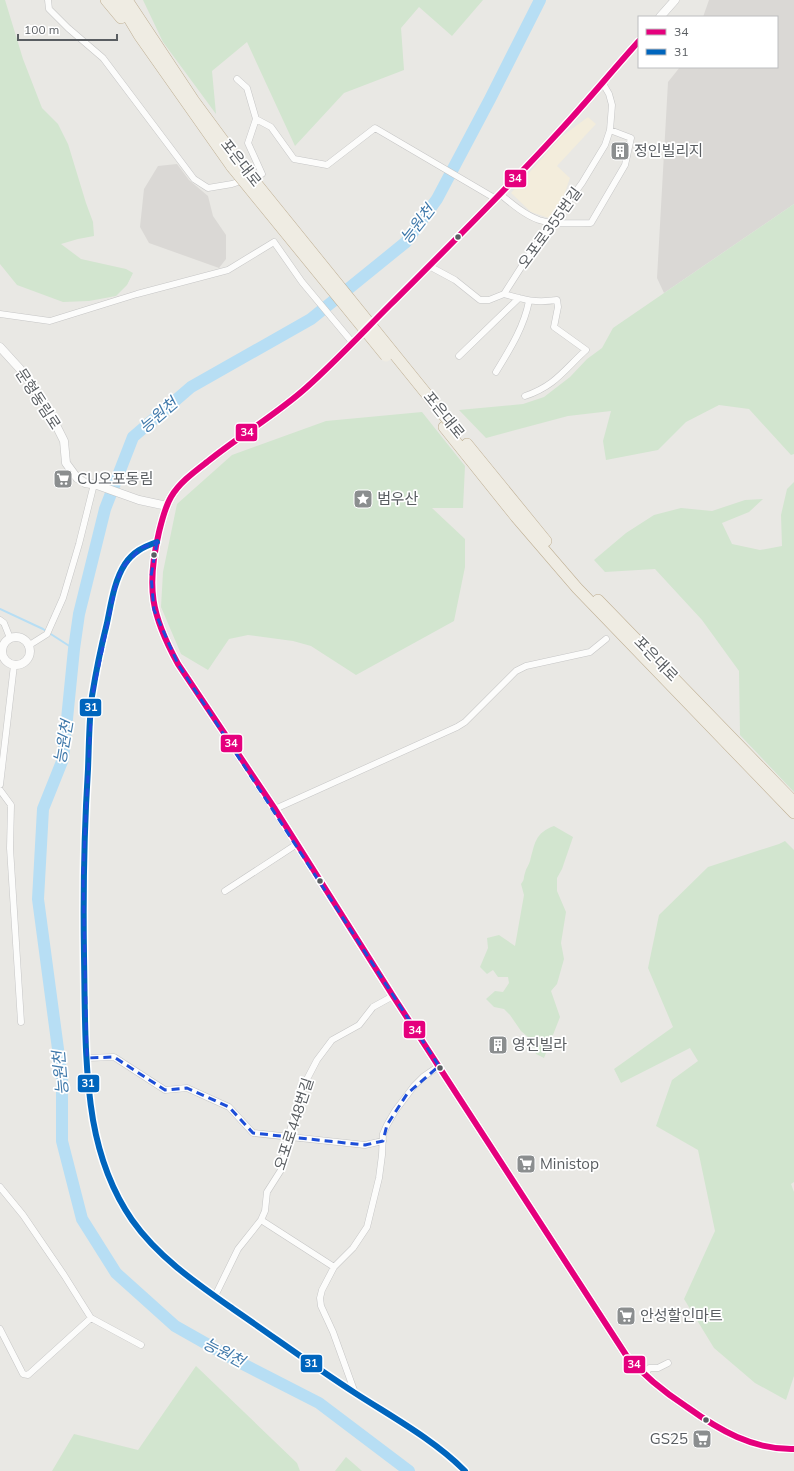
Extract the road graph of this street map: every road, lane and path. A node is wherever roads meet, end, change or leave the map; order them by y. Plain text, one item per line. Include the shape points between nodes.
1 (48, 0) edge
2 (106, 0) edge
3 (118, 0) edge
4 (128, 0) edge
5 (675, 0) edge
6 (661, 16) edge
7 (638, 42) edge
8 (238, 79) dead end
9 (602, 82) junction
10 (180, 94) junction
11 (256, 119) junction
12 (610, 130) junction
13 (236, 164) junction
14 (498, 197) junction
15 (552, 223) junction
16 (429, 266) junction
17 (504, 294) junction
18 (519, 298) junction
19 (529, 301) junction
20 (0, 314) edge
21 (352, 342) junction
22 (0, 347) edge
23 (459, 356) dead end
24 (496, 372) dead end
25 (525, 396) dead end
26 (447, 425) junction
27 (95, 484) junction
28 (167, 506) junction
29 (157, 542) junction
30 (0, 620) edge
31 (10, 638) junction
32 (606, 639) dead end
33 (28, 646) junction
34 (14, 665) junction
35 (0, 785) edge
36 (0, 790) edge
37 (794, 802) edge
38 (275, 809) junction
39 (794, 813) edge
40 (297, 844) junction
41 (225, 892) dead end
42 (393, 996) junction
43 (21, 1022) dead end
44 (87, 1058) junction
45 (439, 1066) junction
46 (288, 1137) junction
47 (382, 1141) junction
48 (0, 1187) edge
49 (261, 1220) junction
50 (334, 1267) junction
51 (215, 1296) junction
52 (91, 1318) junction
53 (0, 1329) edge
54 (141, 1345) dead end
55 (668, 1363) dead end
56 (645, 1376) junction
57 (355, 1393) junction
58 (794, 1449) edge
59 (466, 1471) edge

1 - 11 street via 49,9 103,58 194,179 208,188 232,184 262,174 248,143
2 - 10 highway
3 - 10 highway, 포은대로
4 - 13 highway, 포은대로
5 - 6 street
7 - 9 street
8 - 11 street via 247,88
9 - 12 street, 오포로355번길 via 612,105
9 - 14 street
10 - 13 highway, 포은대로
11 - 14 street via 271,127 294,159 327,166 374,128
12 - 15 street, 오포로355번길 via 605,145 582,184
12 - 15 street via 631,138 625,165 592,223
13 - 26 highway, bridge
14 - 15 street via 538,220
14 - 16 street
15 - 17 street, 오포로355번길
16 - 17 street via 454,280 480,300 489,300
16 - 21 street
17 - 18 street
18 - 19 street
18 - 23 street
19 - 24 street via 515,340
19 - 25 street via 558,300 554,327 586,350 548,387
20 - 21 street via 50,322 137,294 228,270 274,242 302,282
21 - 28 street via 291,401 216,454 188,478 171,496
22 - 27 street, 문형동림로 via 20,369 48,409 64,441 66,463 77,478 85,483
26 - 37 highway, 포은대로 via 567,568
26 - 39 highway, 포은대로 via 516,517 577,588
27 - 28 street, 문형동림로 via 139,500
27 - 33 street via 79,544 52,625 47,634
28 - 29 street
29 - 38 street via 151,576 152,592 154,610 168,646
29 - 44 street via 132,555 117,580 92,698 83,859
30 - 31 street via 4,623
31 - 33 street via 23,638
31 - 34 street via 3,644 2,653 6,661
32 - 38 street via 590,652 526,666 516,671 457,728
33 - 34 street via 30,651 27,660
34 - 35 street
36 - 43 street via 11,805 12,872
38 - 40 street
40 - 41 street
40 - 42 street
42 - 45 street
42 - 46 street, 오포로448번길 via 373,1007 359,1025 332,1040 325,1048 305,1082
44 - 46 street via 114,1057 165,1090 187,1088 229,1107 252,1133
44 - 51 street via 93,1122 117,1196 150,1243 193,1281
45 - 47 street via 423,1077 407,1094 387,1125
45 - 56 street via 617,1342
46 - 47 street via 365,1145
46 - 49 street, 오포로448번길 via 281,1170 267,1192 265,1211
47 - 50 street via 379,1178 367,1227 353,1248
48 - 52 street via 23,1215
49 - 50 street
49 - 51 street, 오포로448번길 via 238,1249
50 - 57 street via 322,1290 321,1306
51 - 57 street
52 - 53 street via 28,1374 23,1374
52 - 54 street
55 - 56 street via 658,1368 649,1368
56 - 58 street via 680,1403 727,1433 753,1443
57 - 59 street via 398,1419 455,1460

